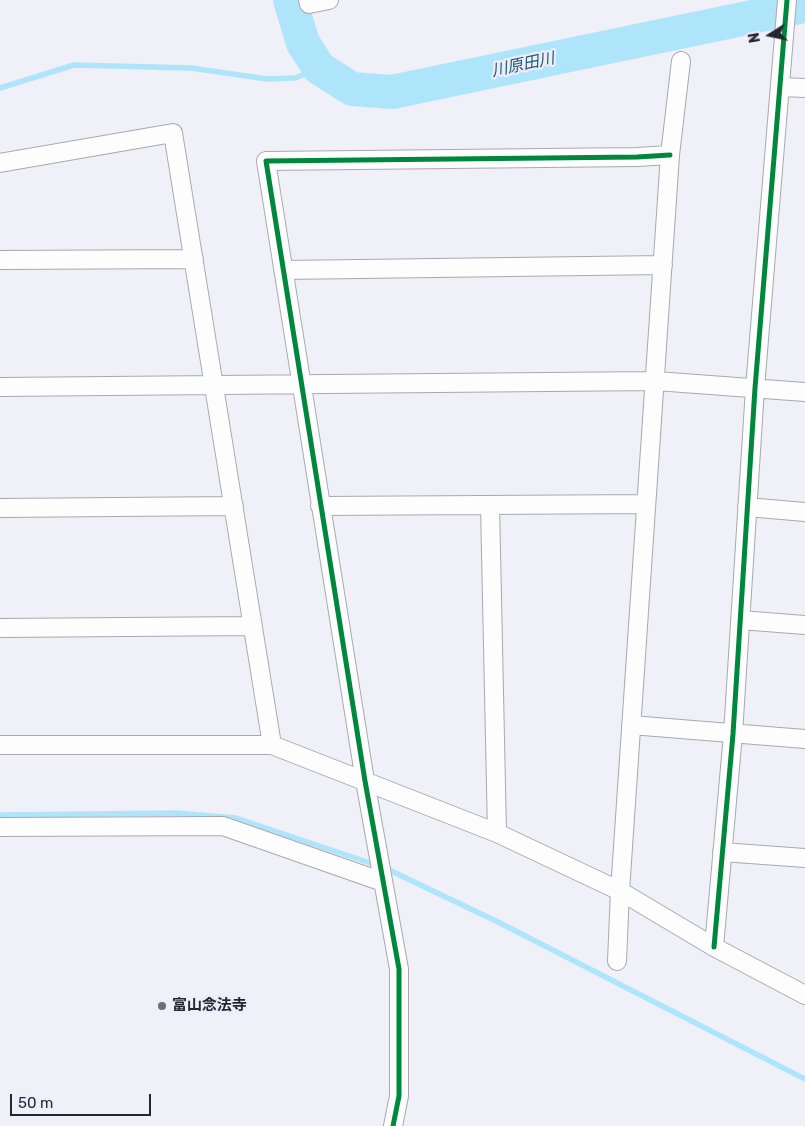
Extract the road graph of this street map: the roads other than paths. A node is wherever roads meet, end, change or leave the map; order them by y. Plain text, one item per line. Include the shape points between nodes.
1 (308, 0) edge
2 (329, 0) edge
3 (787, 0) edge
4 (681, 61) dead end
5 (781, 87) junction
6 (805, 88) edge
7 (670, 155) junction
8 (0, 162) edge
9 (194, 259) junction
10 (0, 260) edge
11 (663, 265) junction
12 (283, 270) junction
13 (656, 381) junction
14 (214, 384) junction
15 (301, 385) junction
16 (0, 386) edge
17 (756, 388) junction
18 (805, 392) edge
19 (646, 504) junction
20 (490, 505) junction
21 (234, 506) junction
22 (320, 506) junction
23 (747, 507) junction
24 (0, 508) edge
25 (805, 512) edge
26 (740, 620) junction
27 (805, 625) edge
28 (253, 626) junction
29 (0, 628) edge
30 (631, 725) junction
31 (733, 734) junction
32 (805, 739) edge
33 (0, 745) edge
34 (272, 745) junction
35 (364, 781) junction
36 (0, 827) edge
37 (497, 833) junction
38 (722, 852) junction
39 (805, 858) edge
40 (383, 882) junction
41 (620, 891) junction
42 (714, 947) junction
43 (617, 961) dead end
44 (805, 995) edge
45 (393, 1126) edge

1 - 2 street via 309,4
3 - 5 street
4 - 7 street
5 - 6 street
5 - 17 street
7 - 11 street
7 - 12 street via 266,161
8 - 9 street via 173,133
9 - 10 street
9 - 14 street
11 - 12 street
11 - 13 street
12 - 15 street
13 - 15 street
13 - 17 street
13 - 19 street
14 - 15 street
14 - 16 street
14 - 21 street
15 - 22 street
17 - 18 street
17 - 23 street
19 - 20 street
19 - 30 street
20 - 22 street
20 - 37 street
21 - 24 street
21 - 28 street
22 - 35 street
23 - 25 street
23 - 26 street
26 - 27 street
26 - 31 street
28 - 29 street
28 - 34 street
30 - 31 street
30 - 41 street
31 - 32 street
31 - 38 street
33 - 34 street
34 - 35 street
35 - 37 street
35 - 40 street
36 - 40 street via 223,826
37 - 41 street
38 - 39 street
38 - 42 street
40 - 45 street via 400,969 399,1096
41 - 42 street
41 - 43 street
42 - 44 street

